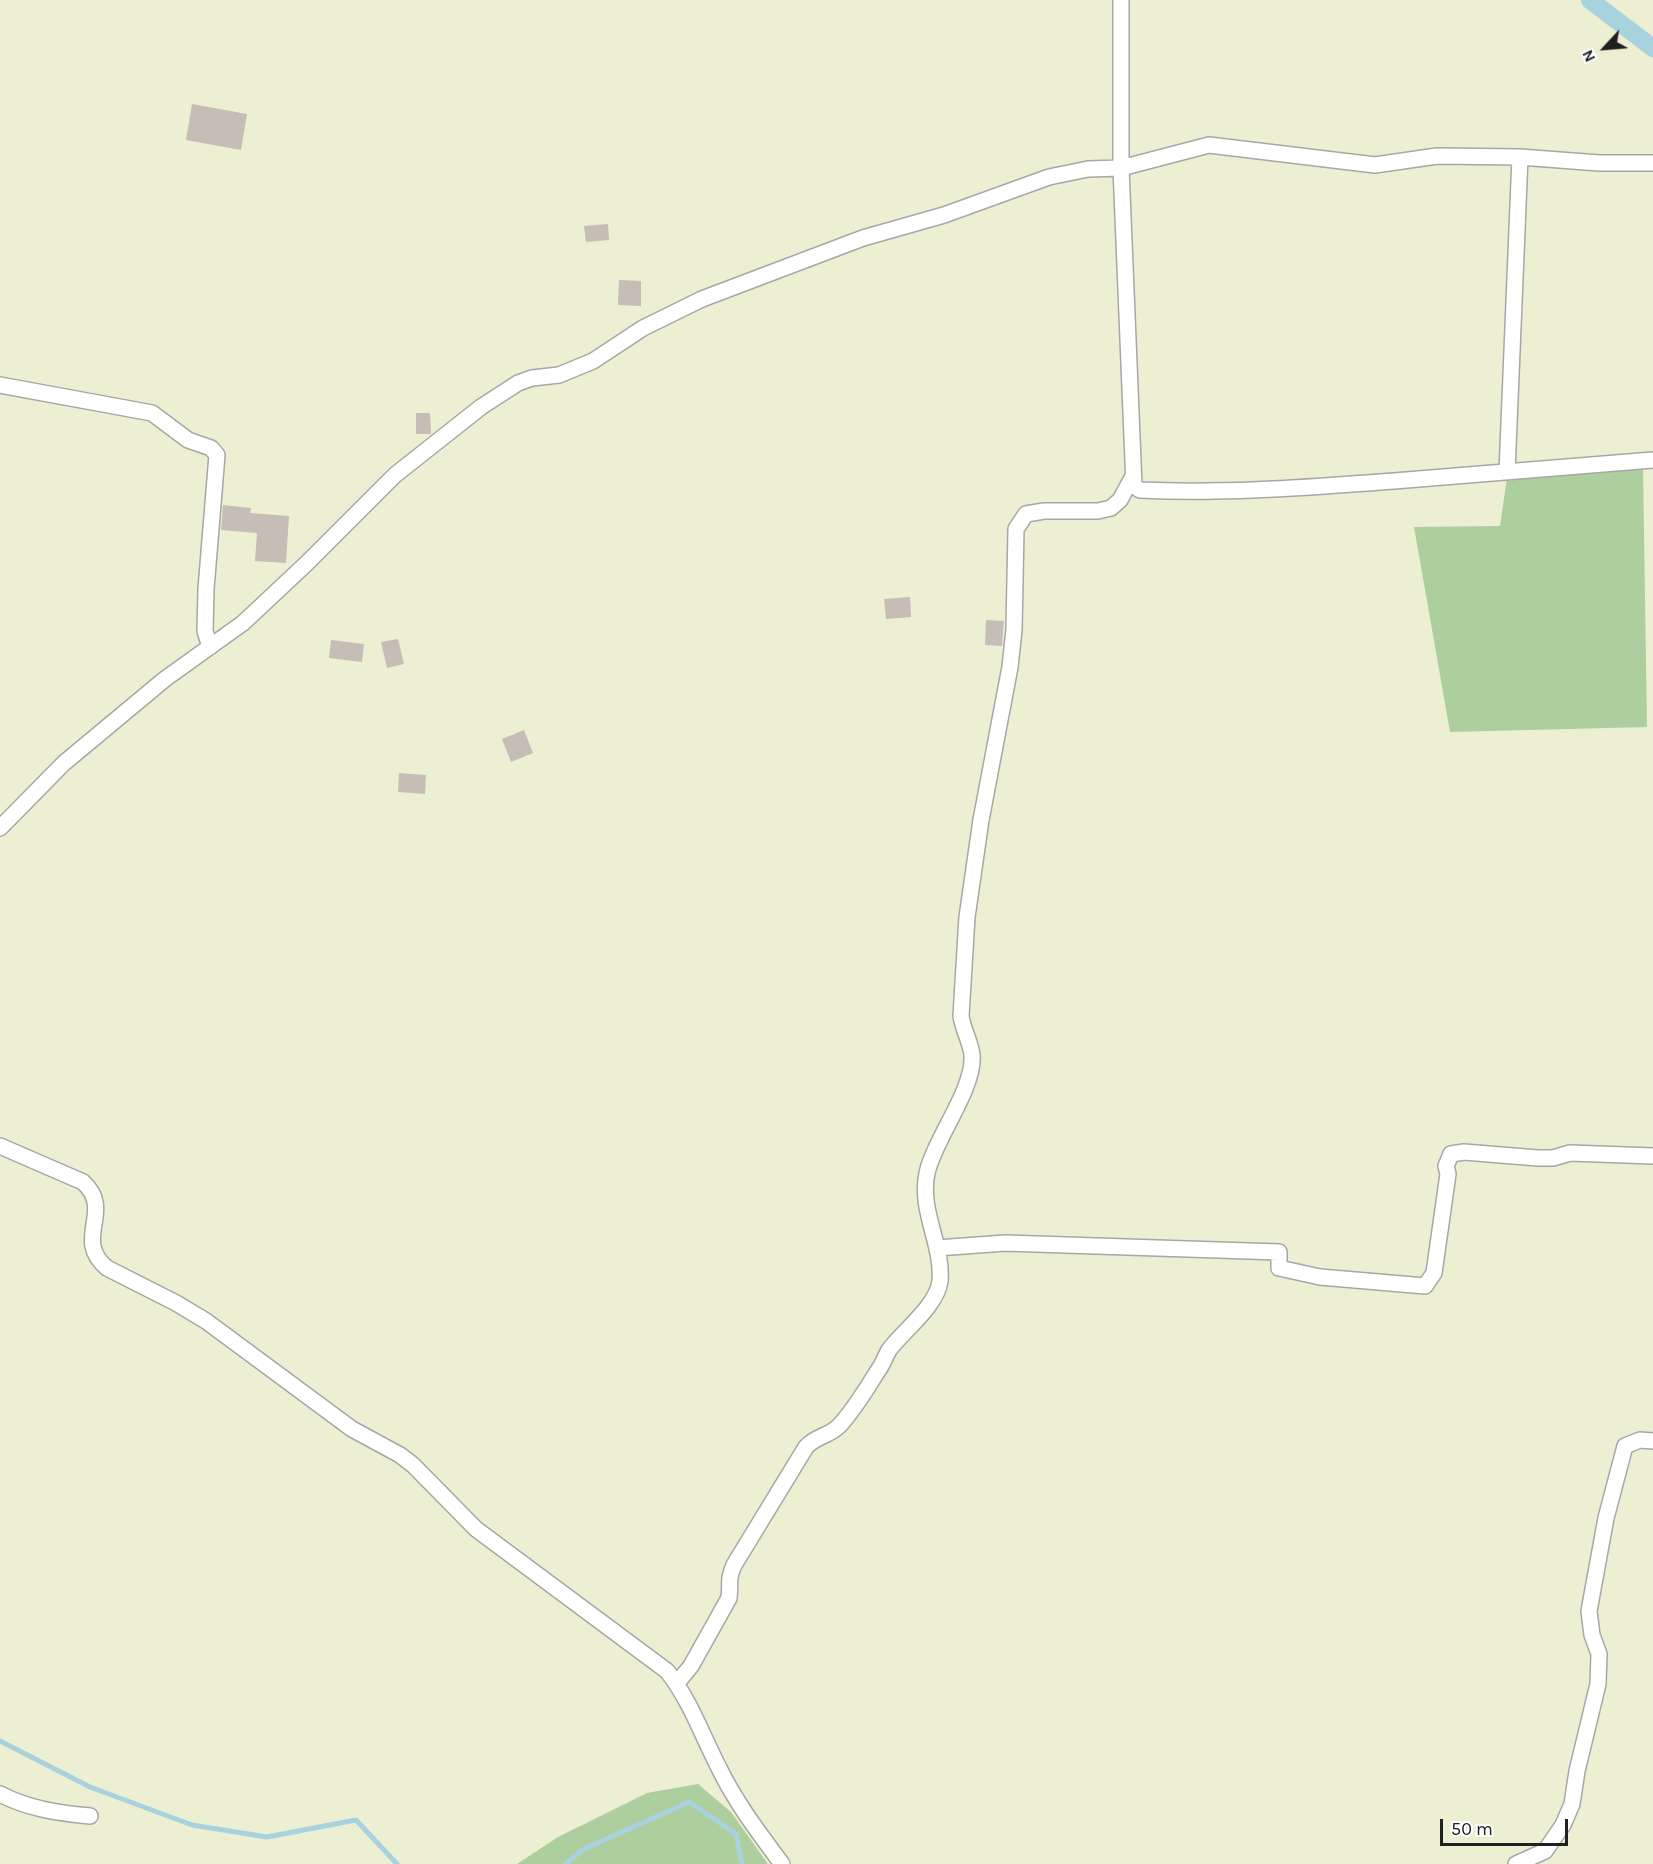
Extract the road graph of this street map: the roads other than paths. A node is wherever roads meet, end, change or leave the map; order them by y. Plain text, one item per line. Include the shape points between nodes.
1 (1121, 0) edge
2 (1520, 157) junction
3 (1653, 163) edge
4 (1121, 168) junction
5 (0, 385) edge
6 (1653, 460) edge
7 (1507, 472) junction
8 (1132, 478) junction
9 (210, 647) junction
10 (0, 828) edge
11 (0, 1146) edge
12 (1653, 1156) edge
13 (938, 1248) junction
14 (1653, 1442) edge
15 (677, 1683) junction
16 (0, 1794) edge
17 (90, 1816) dead end
18 (782, 1864) edge
19 (1516, 1864) edge

1 - 4 street
2 - 3 street
2 - 4 street via 1437,156 1375,165 1209,145
2 - 7 street
4 - 8 street
4 - 9 street via 1088,169 1049,177 944,215 863,238 702,299 643,328 593,361 559,375 518,383 395,475 243,623
5 - 9 street via 152,413 188,440 211,448 218,455 206,589 205,631
6 - 7 street
7 - 8 street via 1187,492 1140,490
8 - 13 street via 1111,508 1026,514 1016,529 1010,667 967,917 962,1016 971,1064 927,1171 924,1188 926,1210
9 - 10 street via 64,763
11 - 15 street via 87,1186 96,1204 92,1250 101,1264 206,1321 352,1429 400,1455 476,1529 650,1657
12 - 13 street via 1570,1153 1545,1158 1451,1154 1446,1166 1434,1273 1425,1286 1320,1277 1279,1268 1279,1252 1005,1243
13 - 15 street via 940,1280 931,1300 889,1350 847,1416 831,1433 813,1439 806,1447 734,1565 728,1577 729,1598 691,1666
14 - 19 street via 1640,1440 1625,1446 1606,1518 1588,1611 1599,1653 1598,1684 1572,1804 1545,1851
15 - 18 street via 734,1795
16 - 17 street via 19,1804

